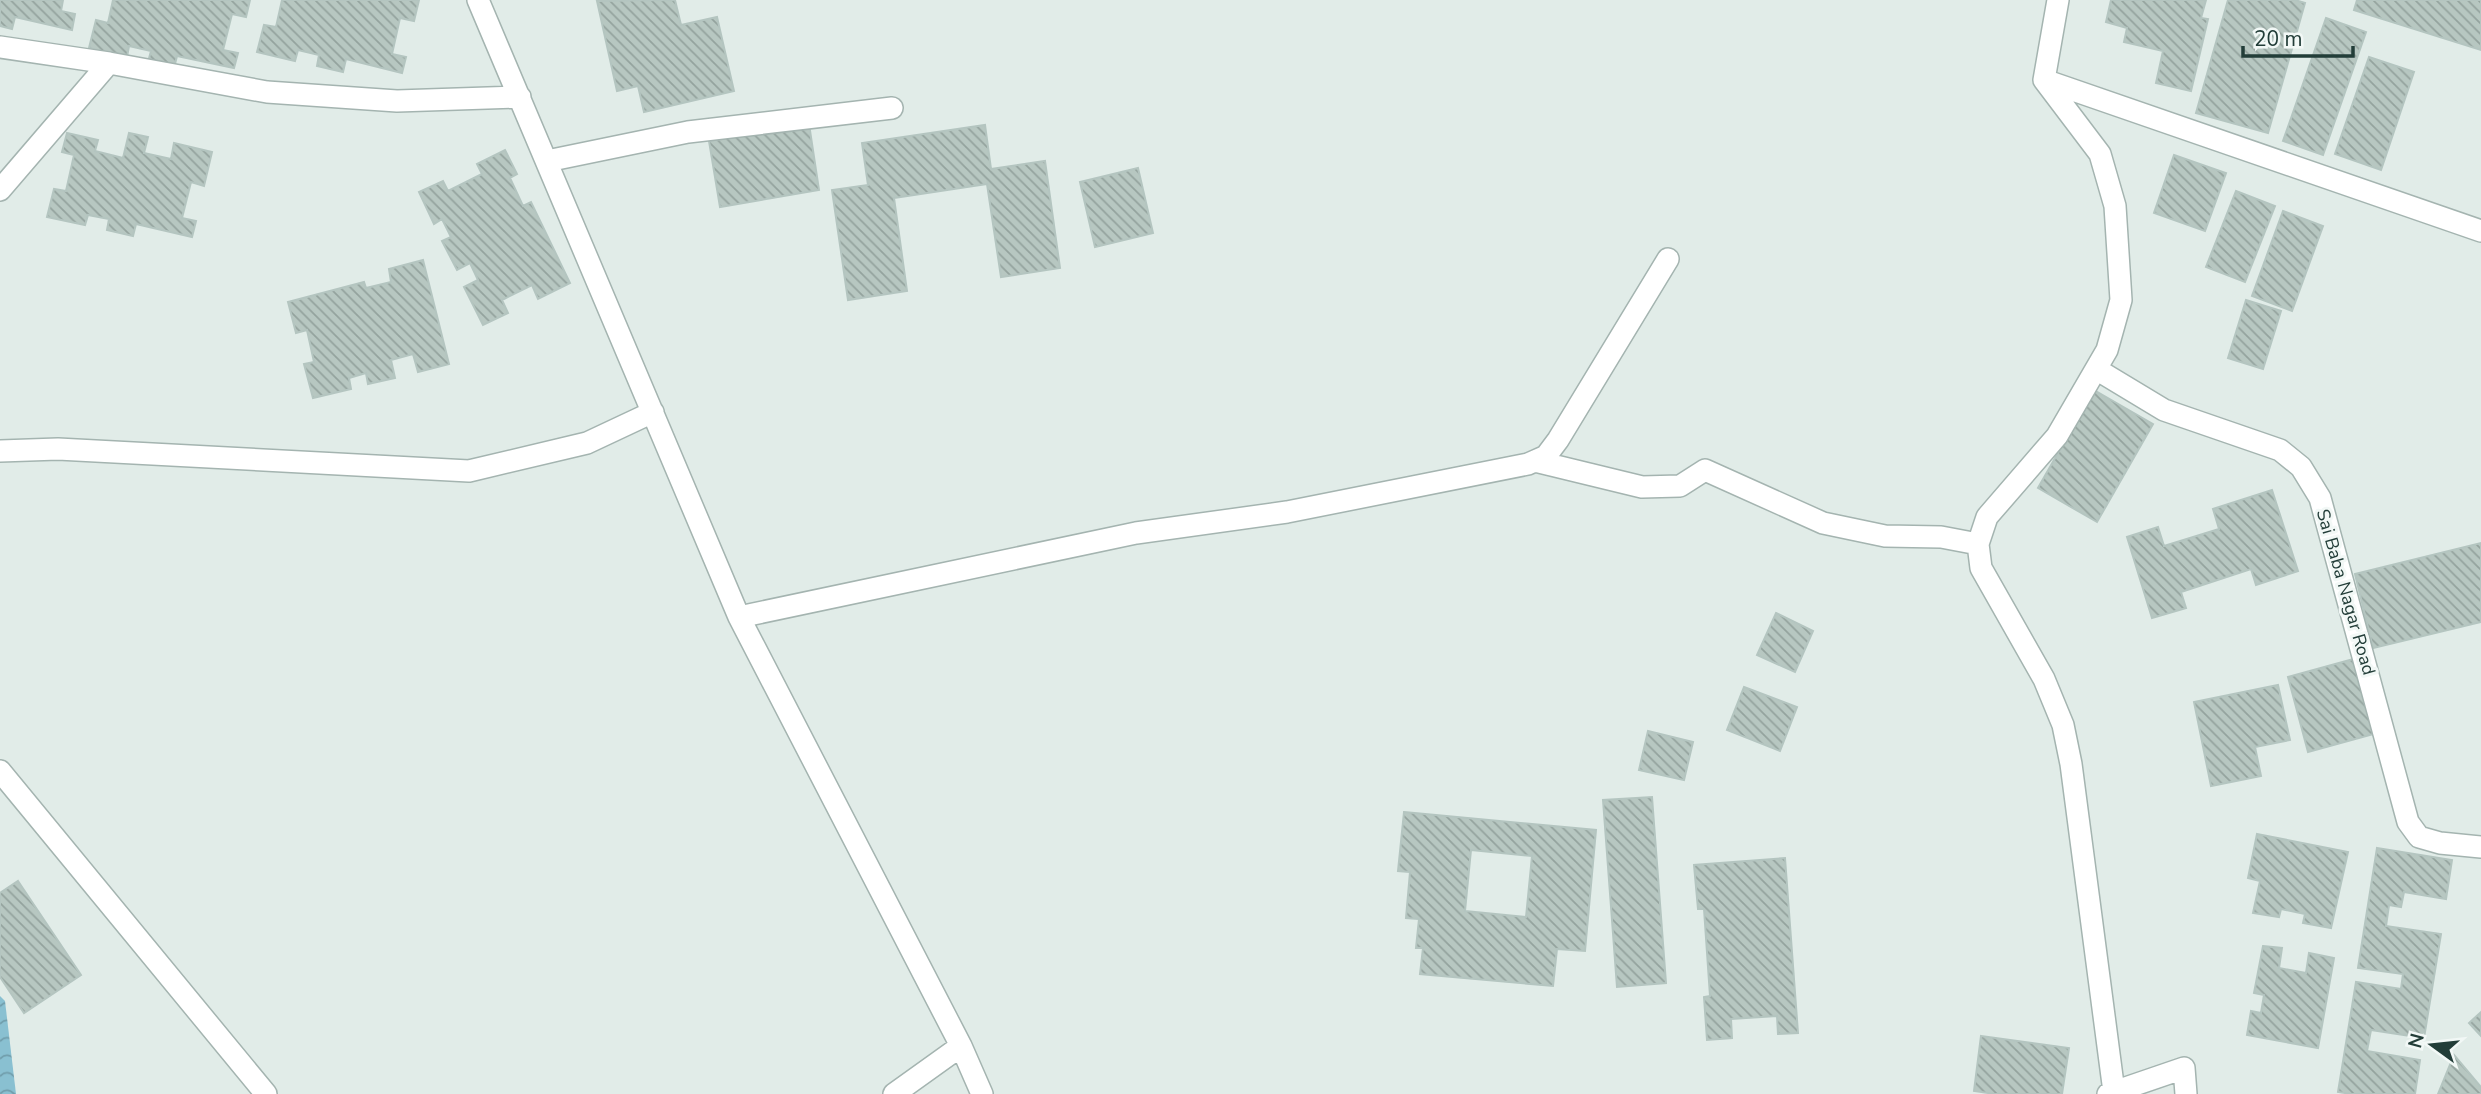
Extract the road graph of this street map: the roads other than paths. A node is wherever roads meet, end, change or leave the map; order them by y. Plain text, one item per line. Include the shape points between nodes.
1 (478, 0) edge
2 (2058, 0) edge
3 (0, 47) edge
4 (109, 63) junction
5 (2044, 80) junction
6 (520, 97) junction
7 (892, 108) dead end
8 (547, 161) junction
9 (0, 190) edge
10 (2481, 231) edge
11 (1668, 259) dead end
12 (2096, 369) junction
13 (653, 412) junction
14 (0, 450) edge
15 (1535, 461) junction
16 (1978, 544) junction
17 (739, 617) junction
18 (0, 771) edge
19 (2481, 847) edge
20 (961, 1046) junction
21 (2111, 1093) edge
22 (266, 1094) edge
23 (894, 1094) edge
24 (982, 1094) edge
25 (2186, 1094) edge

1 - 6 street
2 - 5 street
3 - 4 street
4 - 6 street via 267,92 397,101
4 - 9 street
5 - 10 street
5 - 12 street via 2100,155 2115,206 2121,300 2107,350
6 - 8 street
7 - 8 street via 688,132
8 - 13 street
11 - 15 street via 1558,440 1546,456
12 - 16 street via 2057,436 1987,517
12 - 19 street, Sai Baba Nagar Road via 2164,410 2280,450 2301,467 2320,498 2408,822 2418,837
13 - 14 street via 587,443 469,471 58,449
13 - 17 street
15 - 16 street via 1642,487 1680,486 1705,470 1823,523 1885,536 1941,537
15 - 17 street via 1287,512 1136,533
16 - 21 street via 1981,568 2044,678 2063,725
17 - 20 street
18 - 22 street
20 - 23 street
20 - 24 street
21 - 25 street via 2184,1069

